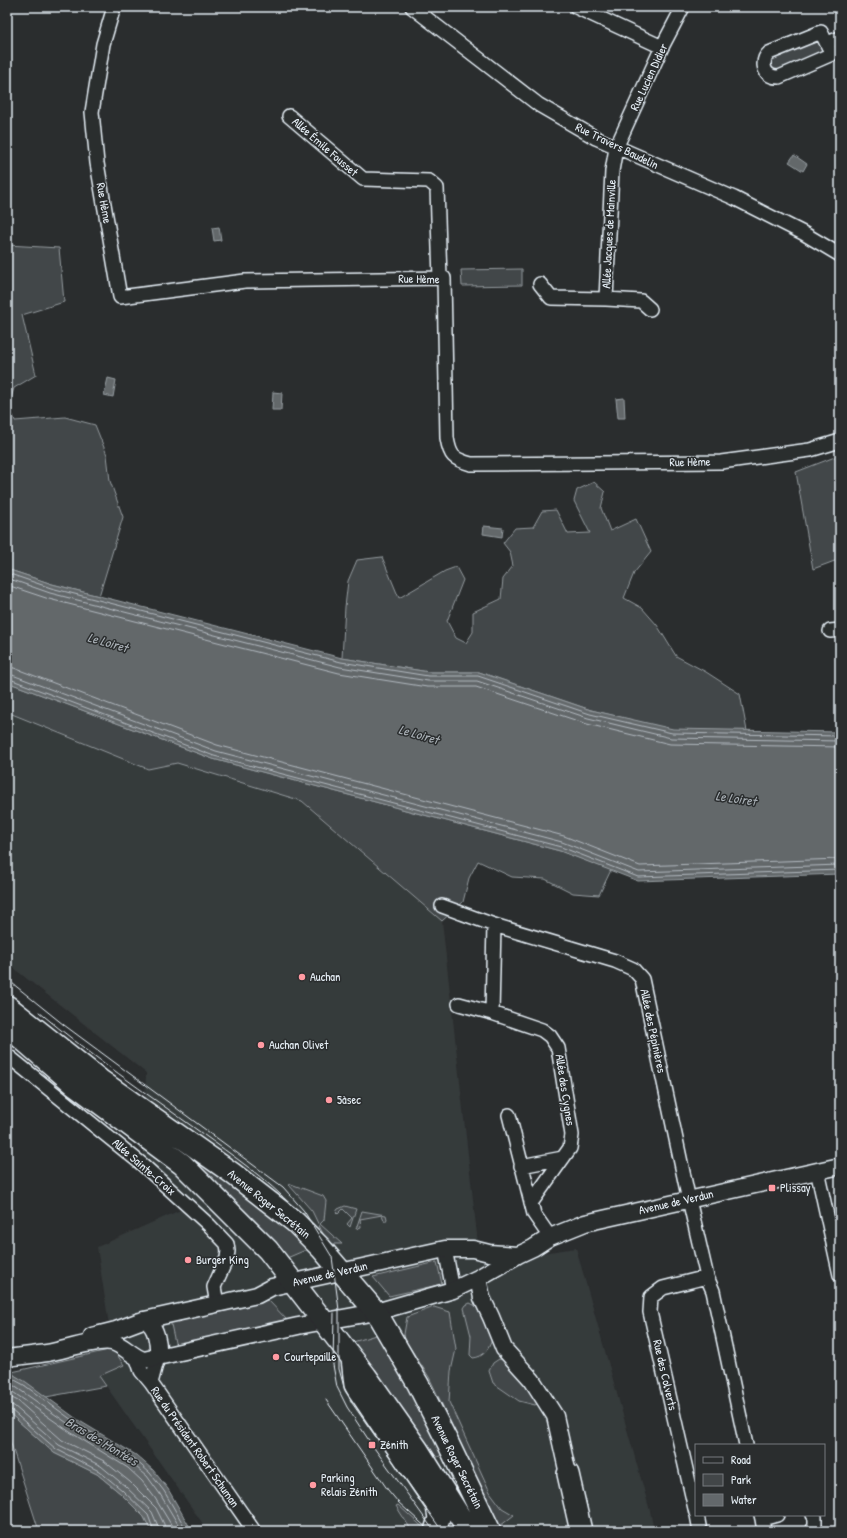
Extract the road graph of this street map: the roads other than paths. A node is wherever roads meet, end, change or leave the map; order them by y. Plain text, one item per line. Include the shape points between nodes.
1 (114, 7) edge
2 (412, 7) edge
3 (576, 7) edge
4 (683, 7) edge
5 (840, 38) edge
6 (827, 43) junction
7 (662, 47) junction
8 (289, 116) dead end
9 (616, 148) junction
10 (840, 255) edge
11 (440, 278) junction
12 (540, 284) dead end
13 (606, 299) junction
14 (650, 309) dead end
15 (840, 441) edge
16 (442, 906) dead end
17 (494, 925) junction
18 (459, 1004) dead end
19 (7, 1006) edge
20 (492, 1013) junction
21 (7, 1026) edge
22 (7, 1055) edge
23 (509, 1115) dead end
24 (563, 1158) junction
25 (521, 1166) junction
26 (840, 1166) edge
27 (817, 1170) junction
28 (689, 1199) junction
29 (531, 1203) junction
30 (550, 1237) junction
31 (445, 1249) junction
32 (518, 1255) junction
33 (341, 1271) junction
34 (840, 1276) edge
35 (707, 1277) junction
36 (478, 1278) junction
37 (293, 1282) junction
38 (453, 1290) junction
39 (217, 1304) junction
40 (376, 1312) junction
41 (324, 1321) junction
42 (139, 1322) junction
43 (135, 1356) junction
44 (11, 1358) edge
45 (158, 1358) junction
46 (352, 1358) junction
47 (151, 1383) junction
48 (746, 1444) edge
49 (568, 1474) joint
50 (695, 1510) edge
51 (696, 1516) edge
52 (775, 1516) edge
53 (814, 1516) edge
54 (762, 1522) edge
55 (254, 1531) edge
56 (435, 1531) edge
57 (469, 1531) edge
58 (490, 1531) edge
59 (581, 1531) edge
60 (700, 1531) edge
61 (812, 1531) edge

1 - 11 street, Rue Hème via 103,44 92,112 97,163 120,297 245,281
2 - 9 street, Rue Travers Baudelin via 539,105
3 - 7 street
4 - 7 street, Rue Lucien Didier
5 - 6 street
6 - 6 street via 821,32 769,53 764,63 766,72 779,77 832,54
7 - 9 street, Rue Lucien Didier
8 - 11 street, Allée Émile Fousset via 363,179 429,181 437,188
9 - 10 street, Rue Travers Baudelin via 734,198
9 - 13 street, Allée Jacques de Mainville via 612,171
11 - 15 street, Rue Hème via 444,278 447,438 452,456 458,460 471,464 721,462 810,450
12 - 13 street via 551,298
13 - 14 street, Allée Jacques de Mainville via 640,301
16 - 17 street, Allée des Pépinières
17 - 20 street
17 - 28 street, Allée des Pépinières via 615,961 633,970 642,979
18 - 20 street, Allée des Cygnes
19 - 33 main road, Avenue Roger Secrétain via 100,1080 232,1173 294,1222
20 - 24 street, Allée des Cygnes via 542,1030 558,1048 572,1135 570,1148
21 - 37 main road, Avenue Roger Secrétain via 74,1084 182,1164 268,1250
22 - 39 street, Allée Sainte-Croix via 143,1165 227,1244 227,1258 214,1288
23 - 25 street
24 - 25 street
24 - 29 street, Allée des Cygnes
25 - 29 street
26 - 27 street, Avenue de Verdun
27 - 28 street, Avenue de Verdun
27 - 34 street
28 - 30 street, Avenue de Verdun via 585,1223
28 - 35 street
29 - 30 street via 534,1214
30 - 32 street, Avenue de Verdun
31 - 32 street, Avenue de Verdun via 473,1249
31 - 33 street, Avenue de Verdun
31 - 38 street
32 - 36 street, Avenue de Verdun
33 - 37 street, Avenue de Verdun
33 - 40 main road, Avenue Roger Secrétain
35 - 48 street via 713,1291
35 - 50 street, Rue des Colverts via 663,1288 651,1297 650,1312
36 - 38 street, Avenue de Verdun
36 - 49 street via 482,1298 504,1349 532,1380 555,1416
37 - 39 street, Avenue de Verdun via 272,1287 257,1295
37 - 41 main road, Avenue Roger Secrétain
38 - 40 street, Avenue de Verdun
39 - 42 street, Avenue de Verdun
40 - 41 street, Avenue de Verdun
40 - 58 main road, Avenue Roger Secrétain via 421,1391
41 - 45 street, Avenue de Verdun
41 - 46 main road, Avenue Roger Secrétain
42 - 43 street via 131,1327 129,1332
42 - 44 street, Avenue de Verdun
42 - 45 street via 149,1322 154,1330
43 - 44 street, Avenue de Verdun via 113,1343 103,1341
43 - 45 street, Avenue de Verdun via 144,1360
43 - 47 street, Rue du Président Robert Schuman via 140,1371
45 - 47 street, Rue du Président Robert Schuman
46 - 56 main road via 354,1385 437,1506 439,1518
46 - 57 main road, Avenue Roger Secrétain via 418,1450
47 - 55 street, Rue du Président Robert Schuman
49 - 59 main road
51 - 60 street, Rue des Colverts
52 - 54 street
53 - 61 street via 815,1525

